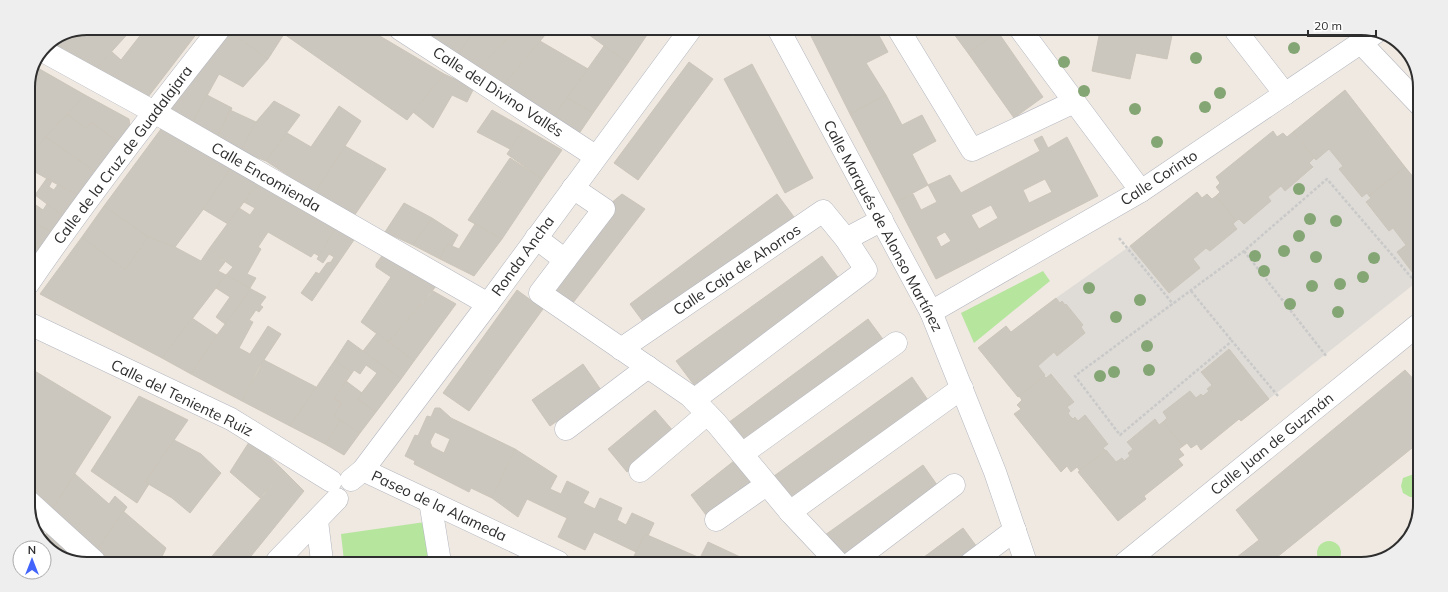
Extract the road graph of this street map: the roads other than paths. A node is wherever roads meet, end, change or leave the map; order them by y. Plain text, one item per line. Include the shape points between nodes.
1 (214, 35) edge
2 (409, 35) edge
3 (686, 35) edge
4 (783, 35) edge
5 (902, 35) edge
6 (1025, 35) edge
7 (1239, 35) edge
8 (1370, 37) edge
9 (47, 53) edge
10 (1284, 94) junction
11 (1413, 95) edge
12 (1074, 102) junction
13 (154, 112) junction
14 (596, 156) junction
15 (573, 188) junction
16 (1141, 191) junction
17 (882, 220) junction
18 (536, 238) junction
19 (846, 240) junction
20 (565, 260) junction
21 (35, 274) edge
22 (488, 304) junction
23 (931, 312) junction
24 (35, 326) edge
25 (1413, 329) edge
26 (896, 343) dead end
27 (621, 349) junction
28 (648, 367) junction
29 (962, 388) junction
30 (701, 407) junction
31 (566, 429) dead end
32 (742, 454) junction
33 (640, 470) dead end
34 (346, 483) junction
35 (766, 485) junction
36 (954, 485) dead end
37 (430, 501) junction
38 (35, 507) edge
39 (790, 512) junction
40 (716, 520) dead end
41 (316, 521) junction
42 (1015, 530) junction
43 (90, 557) edge
44 (281, 557) edge
45 (321, 557) edge
46 (439, 557) edge
47 (547, 557) edge
48 (832, 557) edge
49 (859, 557) edge
50 (979, 557) edge
51 (1024, 557) edge
52 (1132, 557) edge

1 - 13 street, Calle de la Cruz de Guadalajara
2 - 14 street, Calle del Divino Vallés
3 - 14 street, Ronda Ancha
4 - 17 street, Calle Marqués de Alonso Martínez
5 - 12 street via 972,150
6 - 12 street
7 - 10 street
8 - 10 street, Calle Corinto
8 - 11 street
9 - 13 street, Calle Encomienda
10 - 16 street, Calle Corinto
12 - 16 street
13 - 21 street, Calle de la Cruz de Guadalajara via 68,225
13 - 22 street, Calle Encomienda
14 - 15 street, Ronda Ancha
15 - 18 street, Ronda Ancha
15 - 20 street via 604,209
16 - 23 street, Calle Corinto
17 - 19 street
17 - 23 street, Calle Marqués de Alonso Martínez
18 - 20 street
18 - 22 street, Ronda Ancha
19 - 27 street, Calle Caja de Ahorros via 823,211
19 - 30 street, Calle Caja de Ahorros via 866,270
20 - 27 street via 540,293
22 - 34 street, Ronda Ancha
23 - 29 street, Calle Marqués de Alonso Martínez
24 - 34 street, Calle del Teniente Ruiz via 232,419
25 - 52 street, Calle Juan de Guzmán
26 - 32 street
27 - 28 street
28 - 30 street
28 - 31 street
29 - 39 street
29 - 42 street, Calle Marqués de Alonso Martínez
30 - 32 street
30 - 33 street, Calle Caja de Ahorros
32 - 35 street
34 - 37 street, Paseo de la Alameda
34 - 41 street, Ronda Ancha
35 - 39 street
35 - 40 street
36 - 49 street
37 - 46 street
37 - 47 street, Paseo de la Alameda
38 - 43 street
39 - 48 street
41 - 44 street, Ronda Ancha
41 - 45 street
42 - 50 street
42 - 51 street, Calle Marqués de Alonso Martínez

